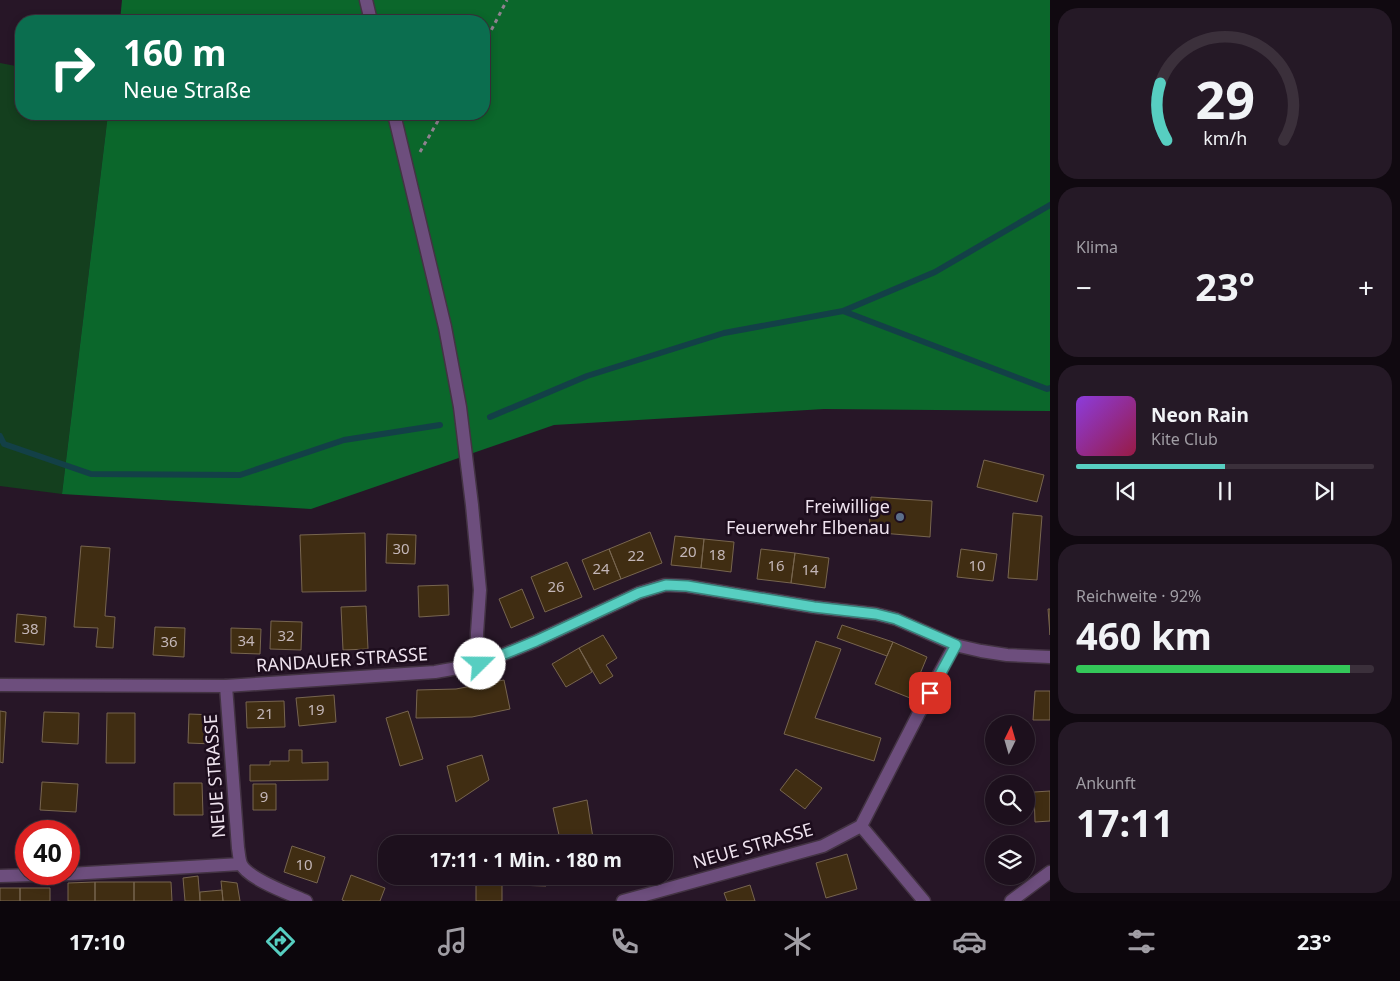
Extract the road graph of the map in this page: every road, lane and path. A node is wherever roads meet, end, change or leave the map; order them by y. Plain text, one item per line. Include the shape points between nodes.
1 (366, 0) edge
2 (507, 0) edge
3 (370, 15) edge
4 (490, 33) edge
5 (396, 120) edge
6 (438, 120) edge
7 (409, 173) junction
8 (956, 645) junction
9 (1050, 657) edge
10 (480, 664) junction
11 (0, 685) edge
12 (226, 686) junction
13 (861, 826) junction
14 (241, 864) junction
15 (1050, 872) edge
16 (80, 873) edge
17 (0, 876) edge
18 (15, 876) edge
19 (306, 901) edge
20 (623, 901) edge
21 (924, 901) edge
22 (1011, 901) edge

1 - 3 street
2 - 4 path
5 - 7 street
6 - 7 path
7 - 10 street via 445,327 464,432 480,590 477,633
8 - 9 street, RANDAUER STRASSE via 1008,655
8 - 10 street, RANDAUER STRASSE via 896,619 876,614 666,585 639,593
8 - 13 street
10 - 12 street, RANDAUER STRASSE via 435,672
11 - 12 street, RANDAUER STRASSE
12 - 14 street, NEUE STRASSE
13 - 20 street, NEUE STRASSE via 824,846
13 - 21 street
14 - 16 street
14 - 19 street via 260,880
15 - 22 street
17 - 18 street

